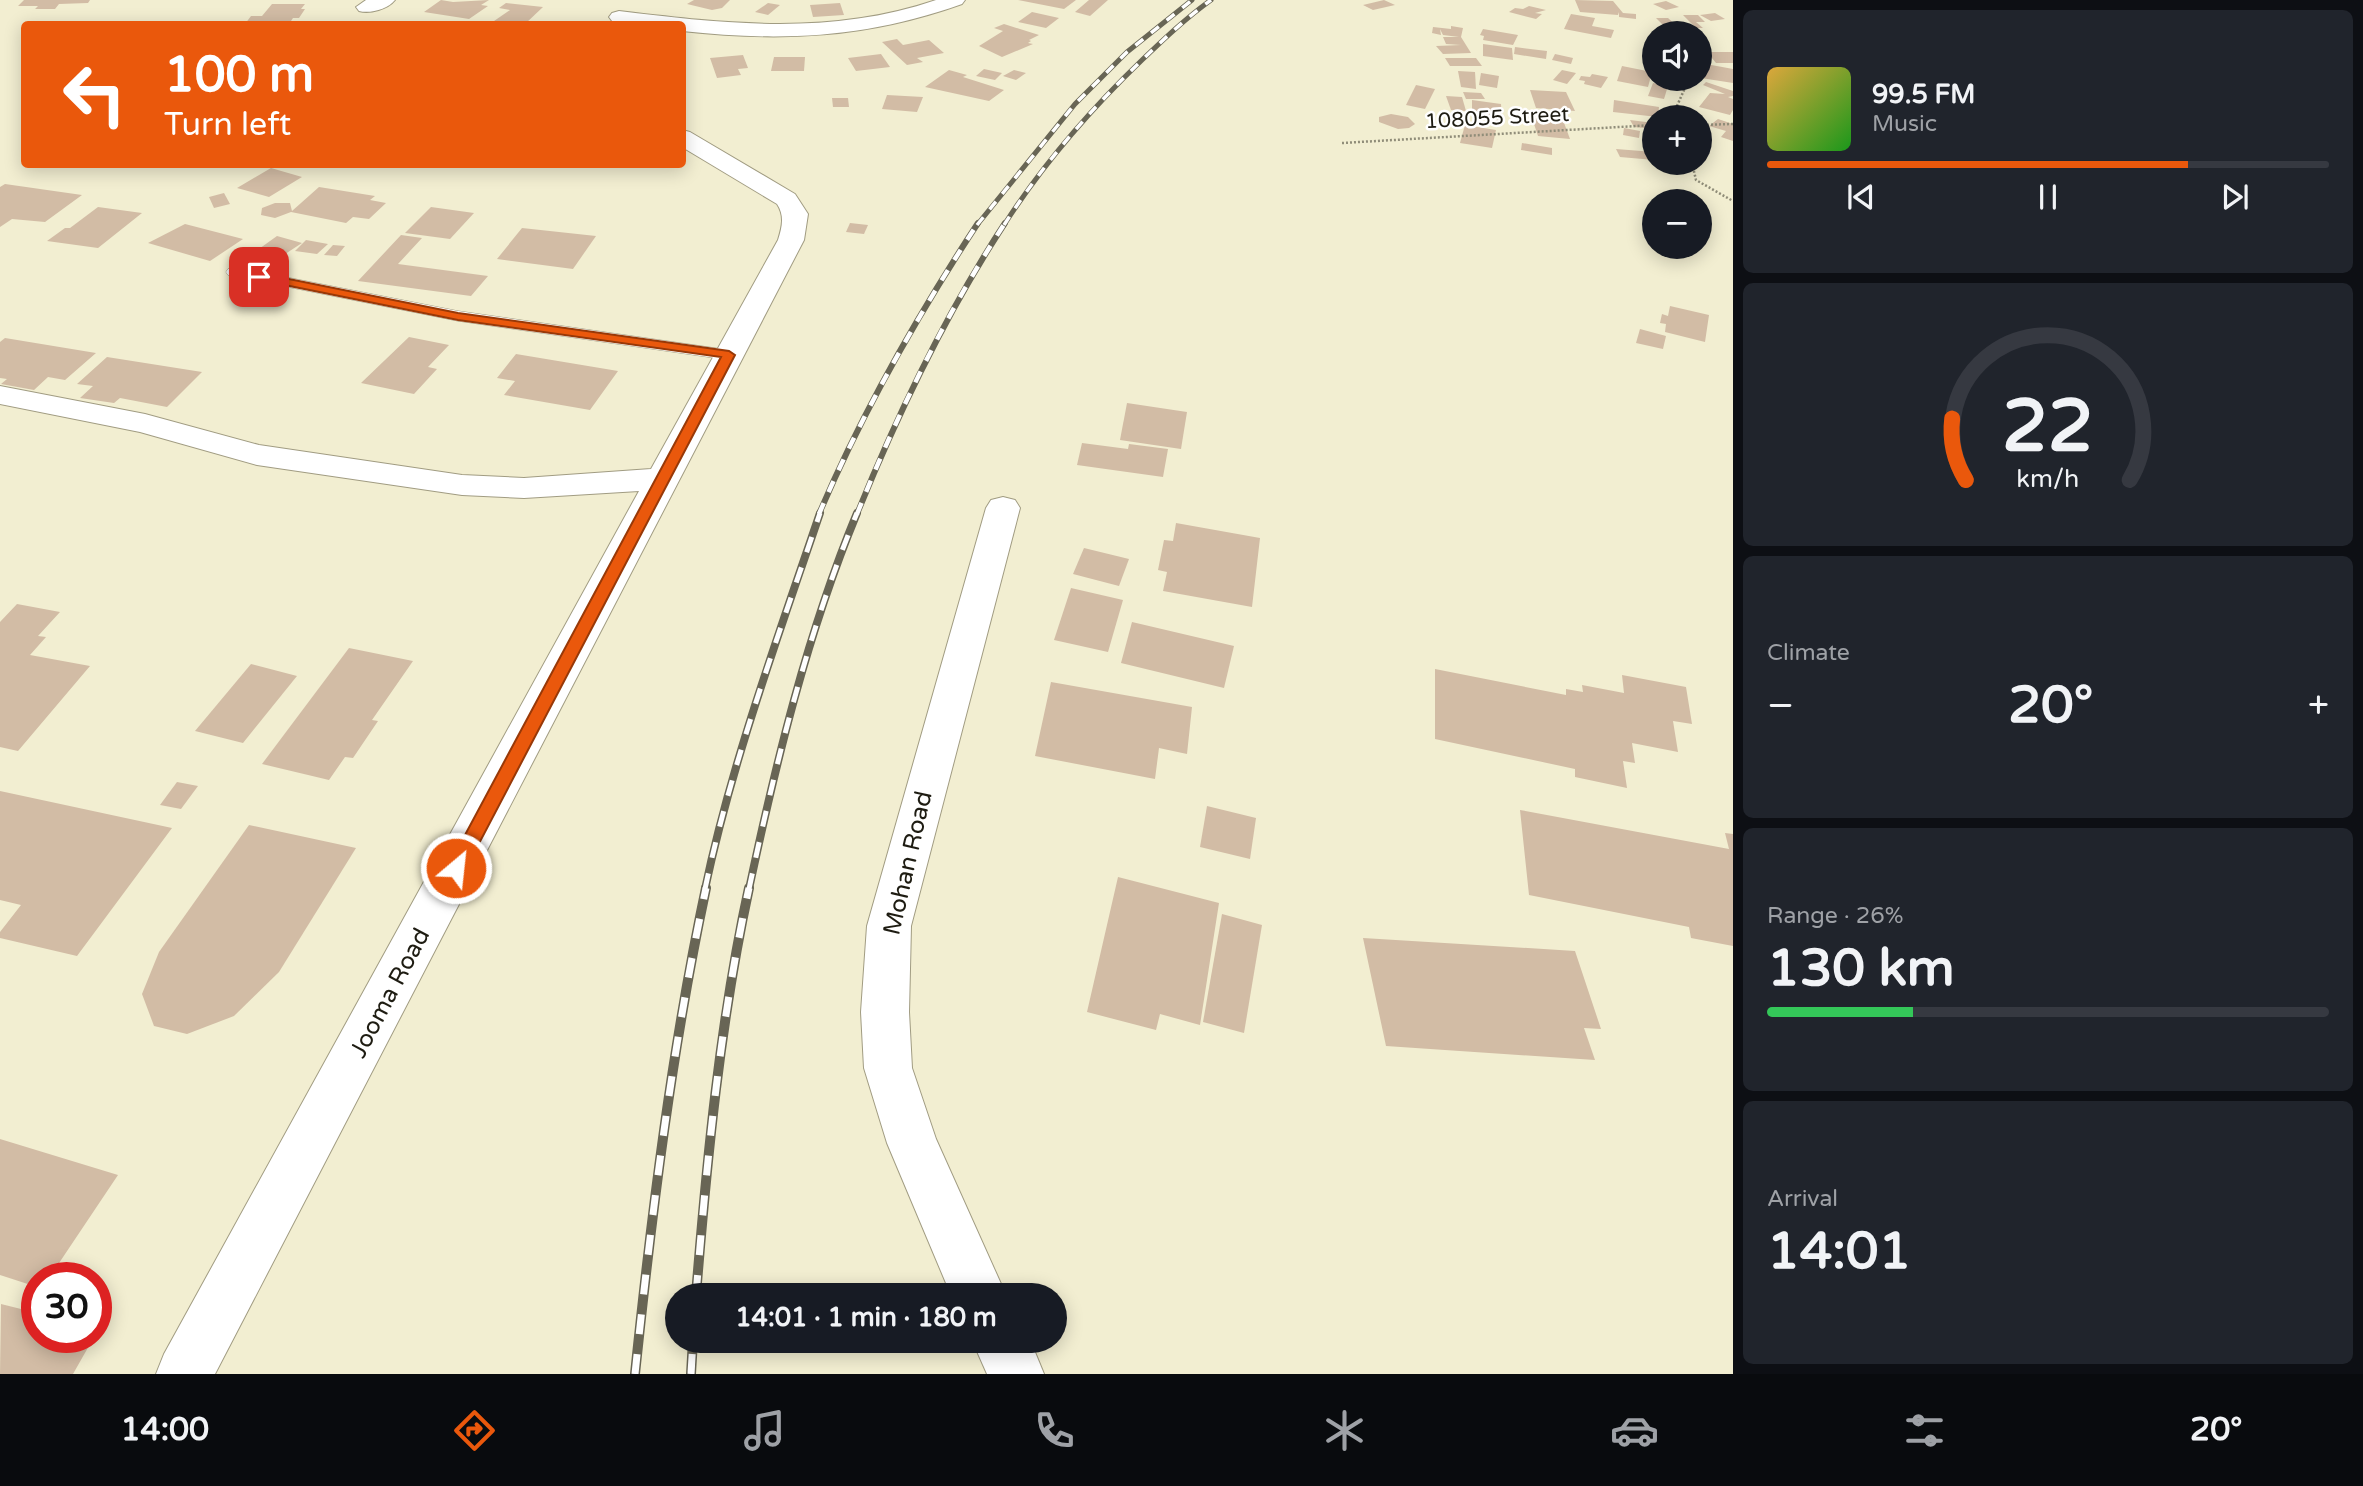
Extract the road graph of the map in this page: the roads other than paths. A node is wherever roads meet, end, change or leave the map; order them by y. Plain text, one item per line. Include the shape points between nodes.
1 (646, 0) edge
2 (955, 0) edge
3 (615, 21) edge
4 (686, 25) edge
5 (686, 139) edge
6 (234, 272) dead end
7 (729, 355) junction
8 (0, 395) edge
9 (663, 479) junction
10 (1003, 508) dead end
11 (974, 1283) edge
12 (1006, 1353) edge
13 (184, 1374) edge
14 (1016, 1374) edge

1 - 3 street
2 - 4 street via 885,23 828,31 752,32
5 - 7 street, Jooma Road via 786,200 797,221
6 - 7 lane via 458,316
7 - 9 street, Jooma Road
8 - 9 street via 145,423 257,455 461,485 524,488
9 - 13 street, Jooma Road
10 - 11 street, Mohan Road via 889,926 884,1012 888,1068 912,1143
12 - 14 street

